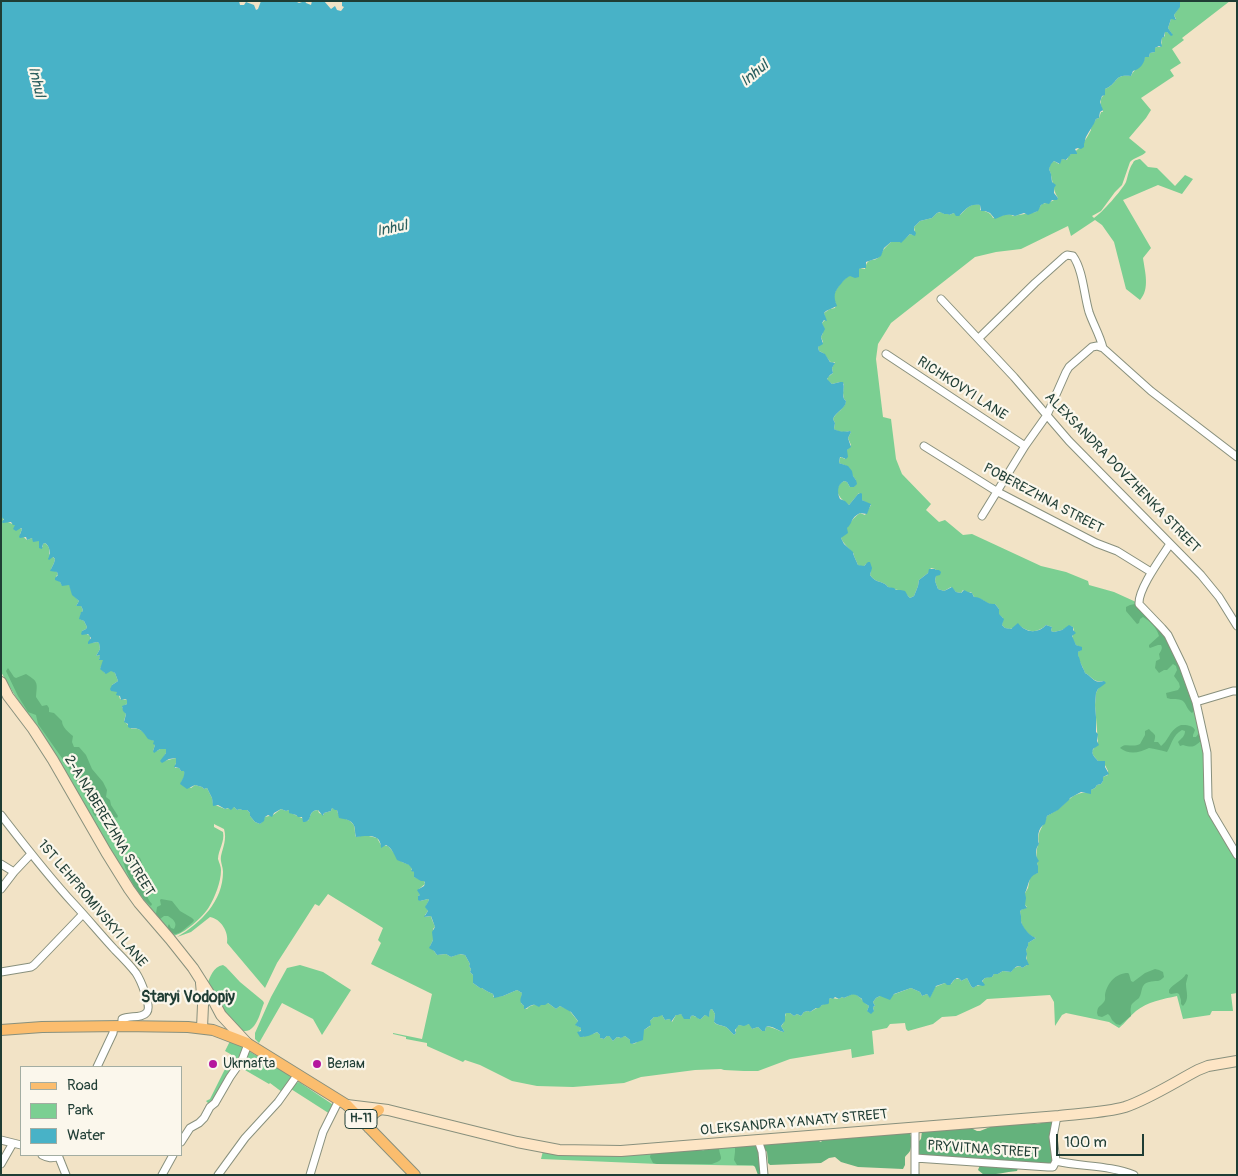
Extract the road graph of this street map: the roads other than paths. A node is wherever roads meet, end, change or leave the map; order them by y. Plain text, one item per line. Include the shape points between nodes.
1 (941, 299) dead end
2 (979, 338) junction
3 (1103, 348) junction
4 (886, 354) dead end
5 (1047, 415) junction
6 (924, 446) dead end
7 (1025, 446) junction
8 (1237, 457) edge
9 (996, 491) junction
10 (982, 516) dead end
11 (1170, 544) junction
12 (1151, 572) junction
13 (1237, 626) edge
14 (1, 682) edge
15 (1237, 692) edge
16 (5, 699) edge
17 (1196, 702) junction
18 (1, 815) edge
19 (1236, 853) edge
20 (31, 854) junction
21 (1, 864) edge
22 (14, 872) junction
23 (1, 890) edge
24 (83, 914) junction
25 (1, 972) edge
26 (200, 979) junction
27 (118, 1026) junction
28 (202, 1028) junction
29 (1, 1030) edge
30 (248, 1044) junction
31 (1237, 1061) edge
32 (97, 1066) edge
33 (298, 1074) junction
34 (343, 1103) junction
35 (379, 1110) junction
36 (1058, 1116) junction
37 (915, 1127) junction
38 (369, 1128) junction
39 (1, 1140) edge
40 (182, 1140) edge
41 (758, 1140) junction
42 (13, 1143) junction
43 (20, 1145) edge
44 (44, 1156) edge
45 (56, 1156) edge
46 (58, 1156) edge
47 (172, 1156) edge
48 (915, 1158) junction
49 (1056, 1161) junction
50 (1, 1164) edge
51 (66, 1175) edge
52 (162, 1175) edge
53 (218, 1175) edge
54 (310, 1175) edge
55 (415, 1175) edge
56 (764, 1175) edge
57 (915, 1175) edge
58 (1134, 1175) edge

1 - 2 street, ALEXSANDRA DOVZHENKA STREET
2 - 3 street via 1068,255 1073,256 1078,264
2 - 5 street, ALEXSANDRA DOVZHENKA STREET
3 - 5 street via 1092,347 1069,368
3 - 8 street via 1150,391
4 - 7 street, RICHKOVYI LANE
5 - 7 street
5 - 11 street, ALEXSANDRA DOVZHENKA STREET
6 - 9 street, POBEREZHNA STREET
7 - 9 street
9 - 10 street
9 - 12 street, POBEREZHNA STREET via 1117,551
11 - 12 street
11 - 13 street, ALEXSANDRA DOVZHENKA STREET via 1213,590
12 - 17 street via 1139,604 1168,635
14 - 16 street, 2-A NABEREZHNA STREET
15 - 17 street
16 - 26 street, 2-A NABEREZHNA STREET via 33,729 128,889
17 - 19 street via 1207,754 1209,804
18 - 20 street, 1ST LEHPROMIVSKYI LANE
20 - 22 street
20 - 24 street, 1ST LEHPROMIVSKYI LANE
21 - 22 street
22 - 23 street
24 - 25 street via 34,965
24 - 27 street, 1ST LEHPROMIVSKYI LANE via 136,973 146,997 148,1012 142,1016 126,1017
26 - 28 street
26 - 30 street, 2-A NABEREZHNA STREET via 222,1014
27 - 28 main road, Н-11
27 - 29 main road, Н-11
27 - 32 street
28 - 30 main road, Н-11
30 - 33 main road, Н-11
30 - 40 street via 242,1060 215,1103
31 - 36 street, OLEKSANDRA YANATY STREET via 1198,1070 1127,1106
33 - 34 main road, Н-11
33 - 53 street
34 - 35 street, OLEKSANDRA YANATY STREET
34 - 38 main road, Н-11
34 - 54 street via 323,1132
35 - 38 main road via 371,1115
35 - 41 street, OLEKSANDRA YANATY STREET via 559,1150 621,1151
36 - 37 street, OLEKSANDRA YANATY STREET
36 - 49 street via 1053,1138
37 - 41 street, OLEKSANDRA YANATY STREET
37 - 48 street
38 - 55 main road, Н-11
39 - 42 street
41 - 56 street
42 - 43 street
42 - 50 street
44 - 45 street
46 - 51 street
47 - 52 street
48 - 49 street, PRYVITNA STREET via 1048,1167
48 - 57 street
49 - 58 street, PRYVITNA STREET via 1112,1168

